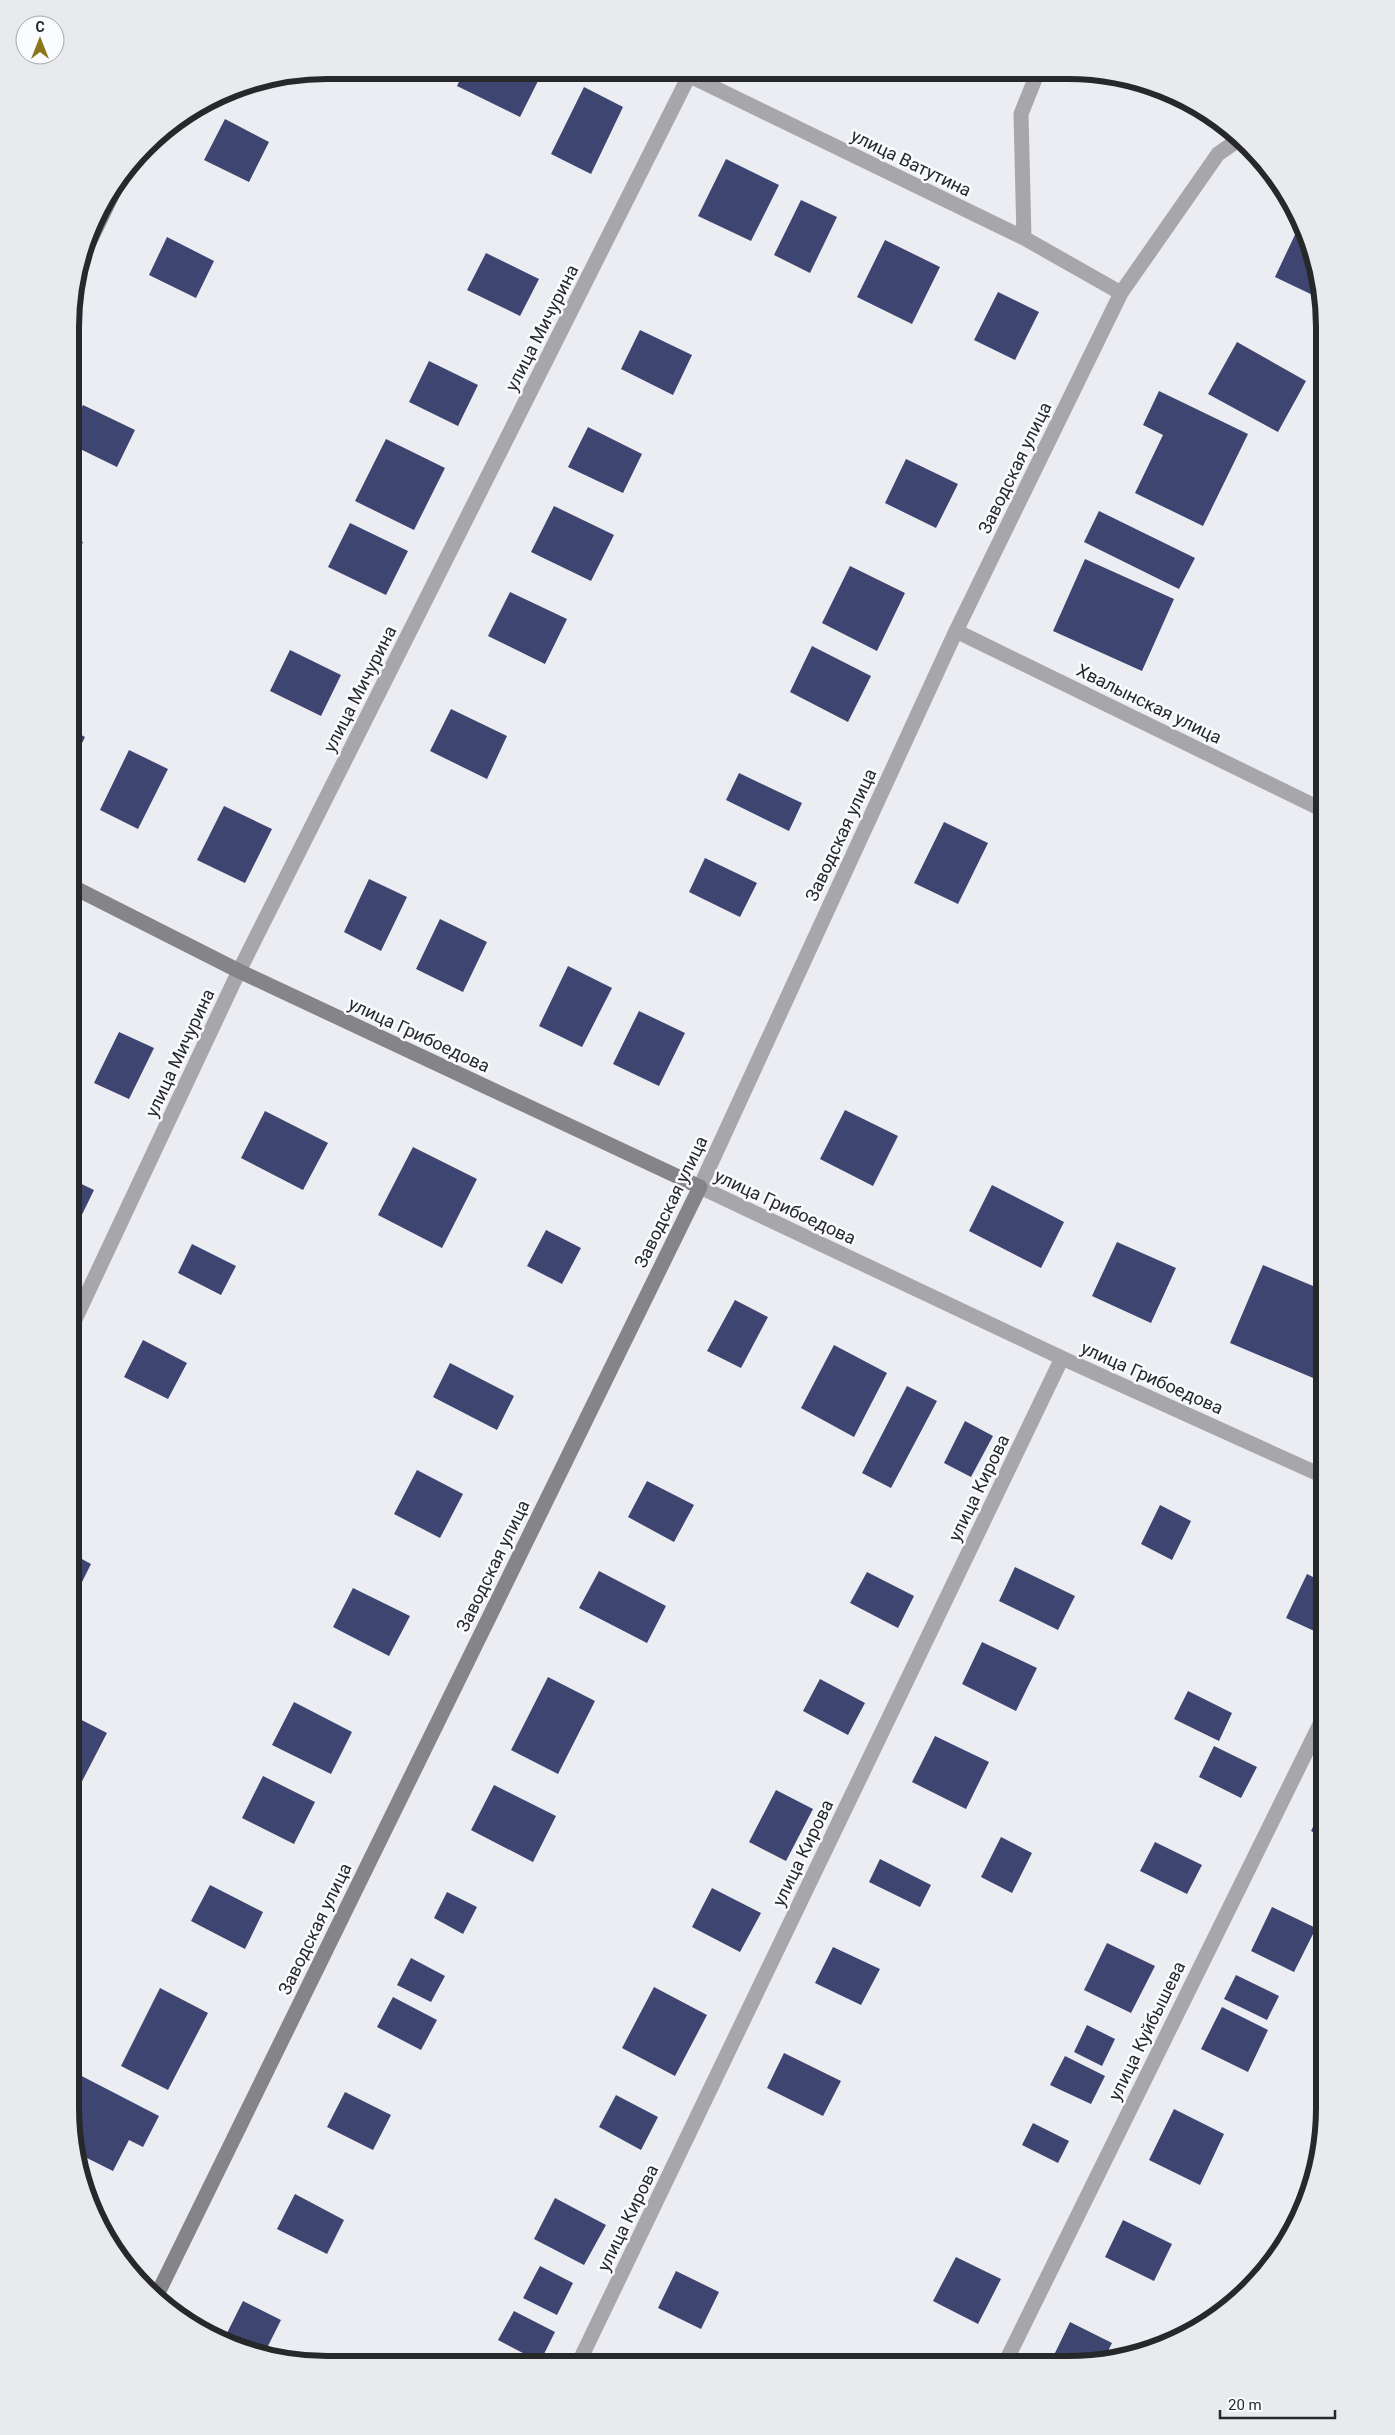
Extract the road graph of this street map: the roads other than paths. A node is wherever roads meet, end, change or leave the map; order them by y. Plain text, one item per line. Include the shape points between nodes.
1 (685, 79) edge
2 (700, 79) edge
3 (1035, 79) edge
4 (1235, 143) edge
5 (1024, 238) junction
6 (1121, 293) junction
7 (956, 631) junction
8 (1316, 807) edge
9 (79, 890) edge
10 (239, 971) junction
11 (700, 1187) junction
12 (79, 1311) edge
13 (1062, 1358) junction
14 (1316, 1473) edge
15 (1316, 1730) edge
16 (159, 2291) edge
17 (582, 2356) edge
18 (1008, 2356) edge

1 - 10 street, улица Мичурина
2 - 5 street, улица Ватутина
3 - 5 street via 1021,114
4 - 6 street, Заводская улица via 1218,154
5 - 6 street, улица Ватутина
6 - 7 street, Заводская улица
7 - 8 street, Хвалынская улица
7 - 11 street, Заводская улица
9 - 10 street, улица Грибоедова
10 - 11 street, улица Грибоедова
10 - 12 street, улица Мичурина
11 - 13 street, улица Грибоедова
11 - 16 street, Заводская улица
13 - 14 street, улица Грибоедова
13 - 17 street, улица Кирова
15 - 18 street, улица Куйбышева

